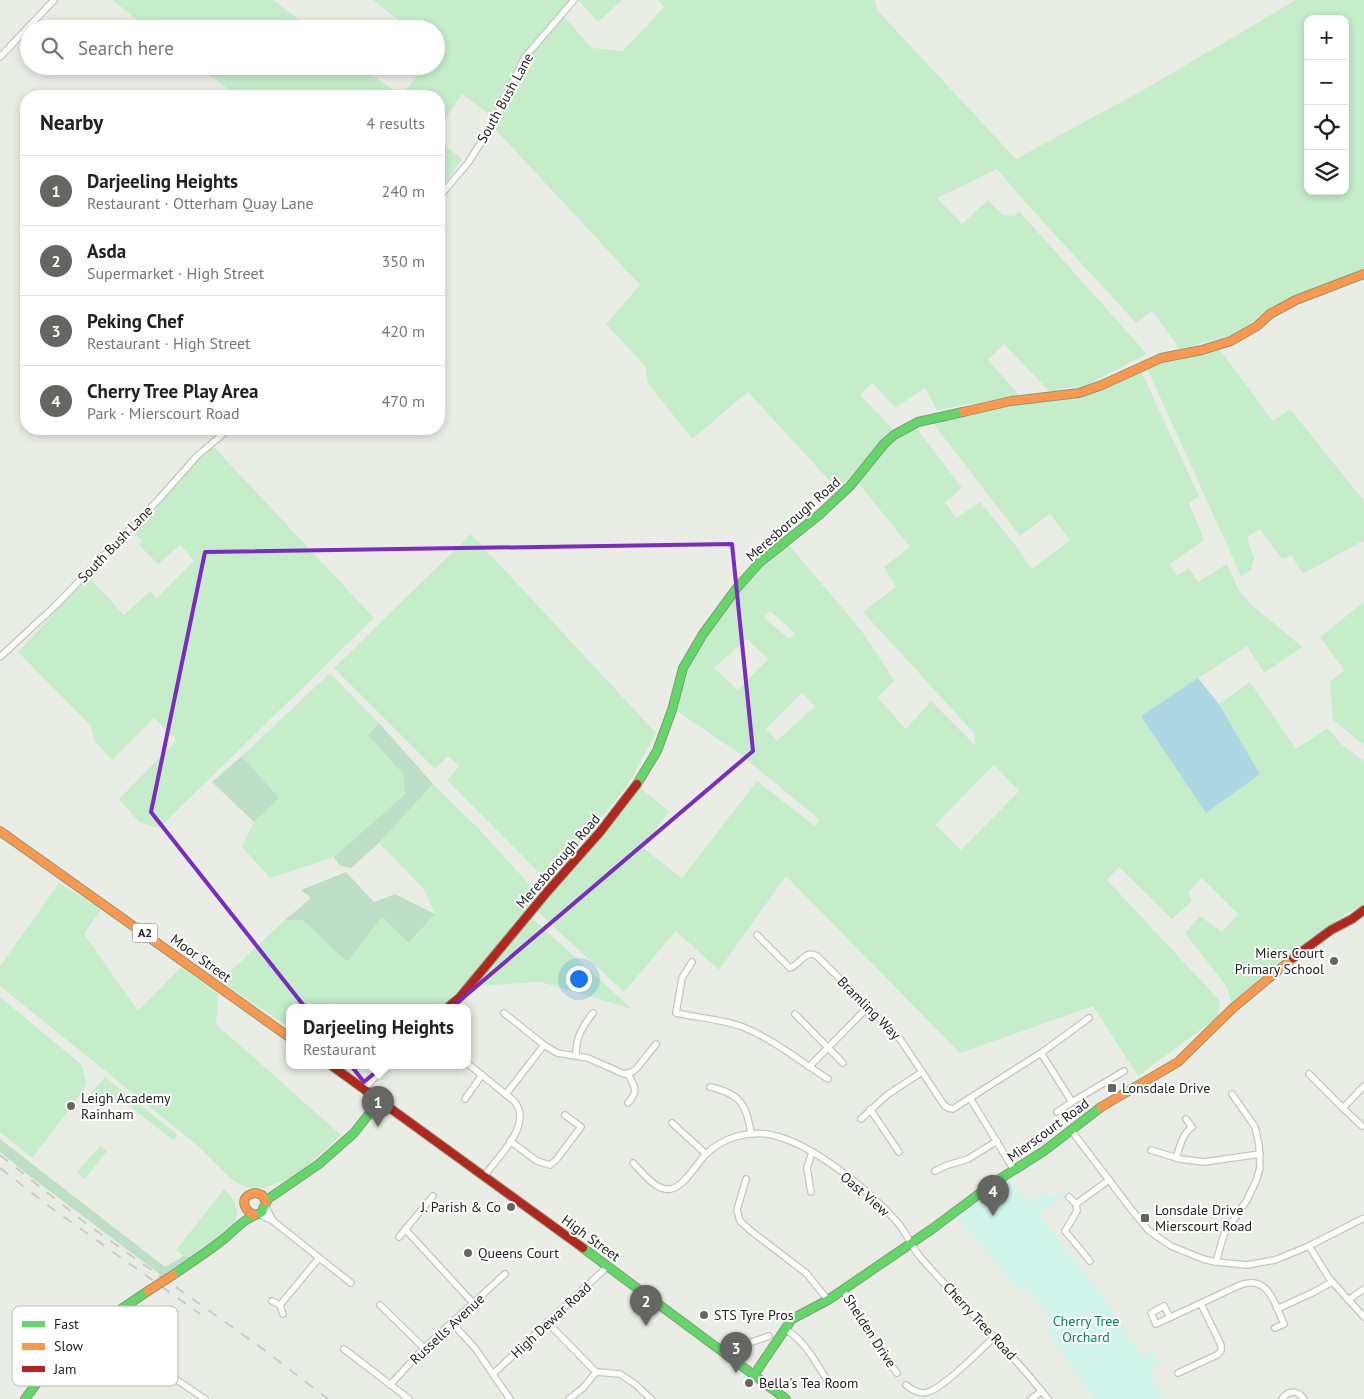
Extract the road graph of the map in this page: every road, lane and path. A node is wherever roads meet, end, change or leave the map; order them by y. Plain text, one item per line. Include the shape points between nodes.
1 (54, 0) edge
2 (574, 0) edge
3 (35, 20) edge
4 (20, 37) edge
5 (0, 58) edge
6 (445, 191) edge
7 (1364, 274) edge
8 (222, 435) edge
9 (0, 657) edge
10 (0, 831) edge
11 (1364, 910) edge
12 (756, 935) dead end
13 (692, 962) dead end
14 (451, 1004) edge
15 (868, 1007) junction
16 (504, 1013) dead end
17 (593, 1013) dead end
18 (795, 1014) dead end
19 (1089, 1018) dead end
20 (286, 1035) edge
21 (656, 1044) dead end
22 (544, 1045) junction
23 (828, 1047) junction
24 (1041, 1053) junction
25 (576, 1055) junction
26 (843, 1063) dead end
27 (471, 1066) edge
28 (809, 1067) junction
29 (336, 1069) edge
30 (384, 1069) edge
31 (1124, 1071) dead end
32 (922, 1072) junction
33 (628, 1074) junction
34 (1309, 1074) dead end
35 (482, 1075) junction
36 (828, 1079) dead end
37 (1364, 1086) edge
38 (710, 1087) dead end
39 (364, 1088) junction
40 (506, 1094) junction
41 (1232, 1094) dead end
42 (970, 1098) junction
43 (465, 1099) dead end
44 (380, 1100) junction
45 (1072, 1102) junction
46 (628, 1103) dead end
47 (1343, 1108) junction
48 (870, 1110) junction
49 (1057, 1112) dead end
50 (565, 1115) dead end
51 (861, 1119) dead end
52 (1186, 1119) dead end
53 (672, 1123) dead end
54 (1362, 1126) dead end
55 (1071, 1130) junction
56 (751, 1134) junction
57 (510, 1141) junction
58 (997, 1141) junction
59 (1151, 1150) dead end
60 (812, 1152) junction
61 (899, 1152) dead end
62 (706, 1154) junction
63 (1260, 1154) junction
64 (1176, 1158) junction
65 (632, 1164) dead end
66 (1014, 1170) junction
67 (935, 1171) dead end
68 (484, 1176) junction
69 (746, 1179) dead end
70 (1109, 1180) junction
71 (280, 1189) junction
72 (811, 1192) dead end
73 (256, 1193) junction
74 (432, 1196) dead end
75 (1069, 1197) dead end
76 (266, 1203) junction
77 (1076, 1204) junction
78 (245, 1210) junction
79 (256, 1214) junction
80 (1364, 1218) edge
81 (273, 1221) junction
82 (240, 1224) junction
83 (405, 1228) junction
84 (399, 1237) dead end
85 (912, 1243) junction
86 (1309, 1246) junction
87 (319, 1258) junction
88 (1090, 1261) dead end
89 (1216, 1262) junction
90 (608, 1266) junction
91 (505, 1274) dead end
92 (1332, 1282) junction
93 (351, 1283) dead end
94 (1364, 1289) edge
95 (843, 1290) junction
96 (828, 1300) junction
97 (1348, 1300) junction
98 (272, 1301) dead end
99 (473, 1303) junction
100 (1201, 1304) junction
101 (280, 1305) junction
102 (380, 1305) dead end
103 (126, 1306) edge
104 (1277, 1309) junction
105 (283, 1314) dead end
106 (1170, 1317) dead end
107 (1364, 1317) edge
108 (547, 1322) junction
109 (452, 1323) junction
110 (1275, 1328) dead end
111 (785, 1329) junction
112 (769, 1336) dead end
113 (994, 1337) junction
114 (424, 1348) junction
115 (344, 1349) dead end
116 (727, 1355) junction
117 (596, 1372) junction
118 (896, 1372) dead end
119 (1178, 1373) dead end
120 (493, 1374) junction
121 (754, 1375) junction
122 (178, 1381) edge
123 (390, 1384) junction
124 (830, 1385) dead end
125 (906, 1385) dead end
126 (35, 1386) edge
127 (1042, 1391) junction
128 (25, 1399) edge
129 (205, 1399) edge
130 (408, 1399) edge
131 (510, 1399) edge
132 (569, 1399) edge
133 (650, 1399) edge
134 (786, 1399) edge
135 (1031, 1399) edge
136 (1048, 1399) edge
137 (1282, 1399) edge
138 (1304, 1399) edge

1 - 3 street
2 - 6 street, South Bush Lane via 525,57 490,128
4 - 5 street
7 - 14 street, Meresborough Road via 1296,300 1231,341 1161,358 1079,393 1011,401 918,422 894,435 850,486 760,562 736,589 683,668 657,751 636,785 600,832
8 - 9 street, South Bush Lane via 197,456 54,607
10 - 20 street, Moor Street / A2
11 - 55 street, Mierscourt Road via 1277,970 1178,1062 1120,1094
12 - 15 street, Bramling Way via 790,968 808,954 814,954
13 - 28 street via 682,978 676,1013 722,1021 750,1030
15 - 23 street
15 - 32 street, Bramling Way via 900,1039
16 - 22 street
17 - 25 street via 579,1033
18 - 23 street
19 - 24 street, Bramling Way
21 - 33 street
22 - 25 street via 557,1053
22 - 40 street
23 - 26 street
23 - 28 street
24 - 42 street, Bramling Way
24 - 45 street
25 - 33 street
27 - 35 street
28 - 36 street
29 - 39 street
30 - 39 street
31 - 45 street
32 - 42 street, Bramling Way via 948,1108
32 - 48 street
33 - 46 street via 635,1088
34 - 47 street
35 - 40 street
35 - 43 street
37 - 47 street
38 - 56 street via 730,1093 741,1101 747,1112
39 - 44 street
40 - 57 street via 518,1104 521,1113 518,1128
41 - 63 street via 1254,1124
42 - 58 street
44 - 68 street, High Street
44 - 71 street via 354,1132 319,1164
45 - 49 street
47 - 54 street
48 - 51 street
48 - 61 street
50 - 57 street via 581,1127 550,1165 541,1164
52 - 64 street via 1192,1127 1183,1136
53 - 62 street
55 - 66 street, Mierscourt Road
55 - 70 street
56 - 60 street, Oast View via 772,1135
56 - 62 street, Oast View via 727,1140
57 - 68 street
58 - 66 street
58 - 67 street via 968,1159
59 - 64 street
60 - 72 street via 807,1168
60 - 85 street, Oast View via 866,1192 898,1222
62 - 65 street, Oast View via 683,1182 670,1190 656,1185
63 - 64 street via 1204,1162
63 - 89 street via 1256,1181 1224,1234
66 - 85 street, Mierscourt Road
68 - 90 street, High Street
69 - 96 street via 737,1210 740,1221 806,1274
70 - 77 street
70 - 89 street via 1154,1234 1186,1253
71 - 73 street
71 - 76 street
73 - 76 street
73 - 78 street via 246,1196
74 - 83 street
75 - 77 street
76 - 79 street via 264,1211
76 - 81 street
77 - 88 street via 1077,1211 1065,1231
78 - 79 street
78 - 82 street
79 - 81 street
79 - 82 street
80 - 86 street
81 - 87 street
82 - 103 street, bridge via 173,1276
83 - 84 street
83 - 99 street
85 - 95 street, Mierscourt Road
85 - 113 street, Cherry Tree Road via 920,1257
86 - 89 street via 1261,1264
86 - 92 street
87 - 93 street
87 - 101 street
90 - 108 street, High Dewar Road
90 - 116 street, High Street
91 - 99 street, Russells Avenue
92 - 97 street
92 - 104 street
94 - 97 street
95 - 96 street, Mierscourt Road
95 - 118 street, Shelden Drive via 868,1335
96 - 111 street, Mierscourt Road via 796,1317
97 - 107 street
98 - 101 street
99 - 109 street, Russells Avenue
100 - 104 street via 1250,1282 1267,1289
100 - 106 street
100 - 119 street via 1221,1351 1217,1356
101 - 105 street
102 - 114 street
104 - 110 street via 1284,1324
108 - 117 street
108 - 120 street, High Dewar Road
109 - 114 street, Russells Avenue
109 - 120 street
111 - 121 street, Mierscourt Road
111 - 124 street via 805,1346
112 - 116 street via 735,1348
113 - 125 street via 933,1390 922,1393
113 - 127 street, Cherry Tree Road
114 - 123 street, Russells Avenue
115 - 123 street
116 - 121 street, High Street
117 - 132 street
117 - 133 street via 620,1374
120 - 131 street
121 - 134 street, High Street
122 - 129 street
123 - 130 street
126 - 128 street, bridge
127 - 135 street
127 - 136 street, Cherry Tree Road
137 - 138 street via 1294,1392

